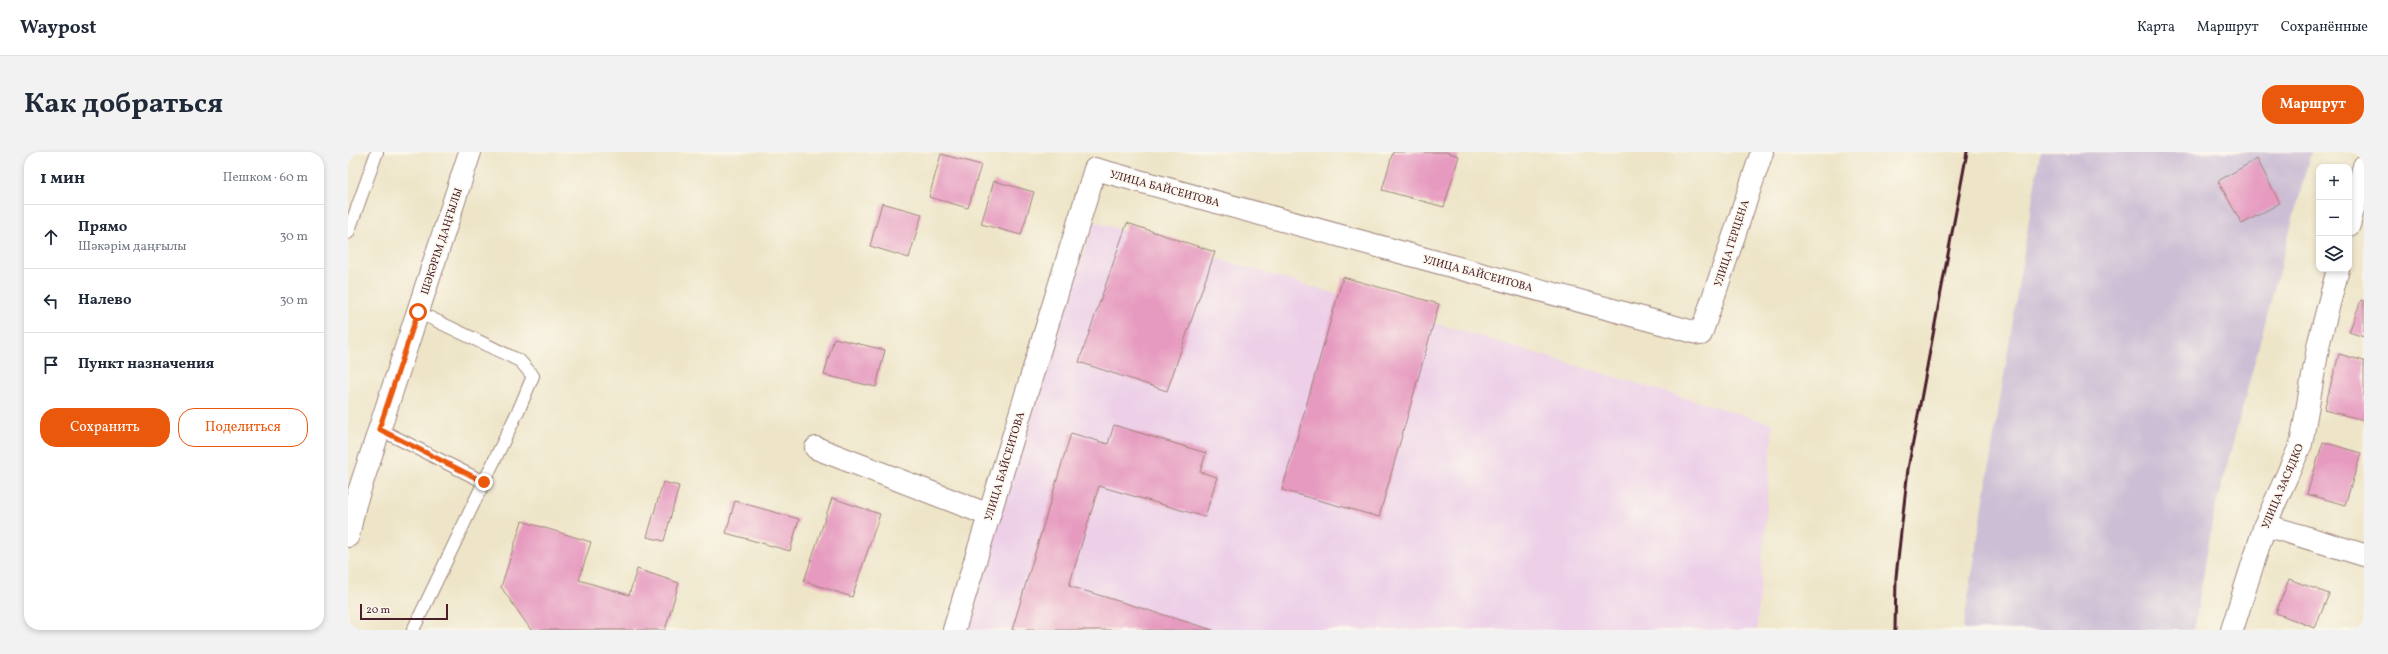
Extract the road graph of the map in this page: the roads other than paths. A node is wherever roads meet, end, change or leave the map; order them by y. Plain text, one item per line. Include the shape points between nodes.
1 (377, 152) edge
2 (470, 152) edge
3 (1762, 152) edge
4 (2364, 166) edge
5 (2352, 213) edge
6 (348, 233) edge
7 (2337, 272) edge
8 (418, 312) junction
9 (1701, 334) joint
10 (379, 429) junction
11 (816, 448) dead end
12 (484, 482) junction
13 (352, 500) edge
14 (989, 515) junction
15 (2265, 525) junction
16 (348, 536) edge
17 (2364, 555) edge
18 (413, 630) edge
19 (954, 630) edge
20 (2232, 630) edge

1 - 6 lane
2 - 8 street, ШӘКӘРІМ ДАҢҒЫЛЫ
3 - 9 street, УЛИЦА ГЕРЦЕНА
4 - 5 street
7 - 15 street, УЛИЦА ЗАСЯДКО via 2319,342 2301,444
8 - 10 street, ШӘКӘРІМ ДАҢҒЫЛЫ
8 - 12 lane via 520,361 533,376
9 - 14 street, УЛИЦА БАЙСЕИТОВА via 1095,169
10 - 12 lane
10 - 13 street, ШӘКӘРІМ ДАҢҒЫЛЫ
11 - 14 street
12 - 18 lane
13 - 16 street, ШӘКӘРІМ ДАҢҒЫЛЫ
14 - 19 street, УЛИЦА БАЙСЕИТОВА
15 - 17 street
15 - 20 street, УЛИЦА ЗАСЯДКО

